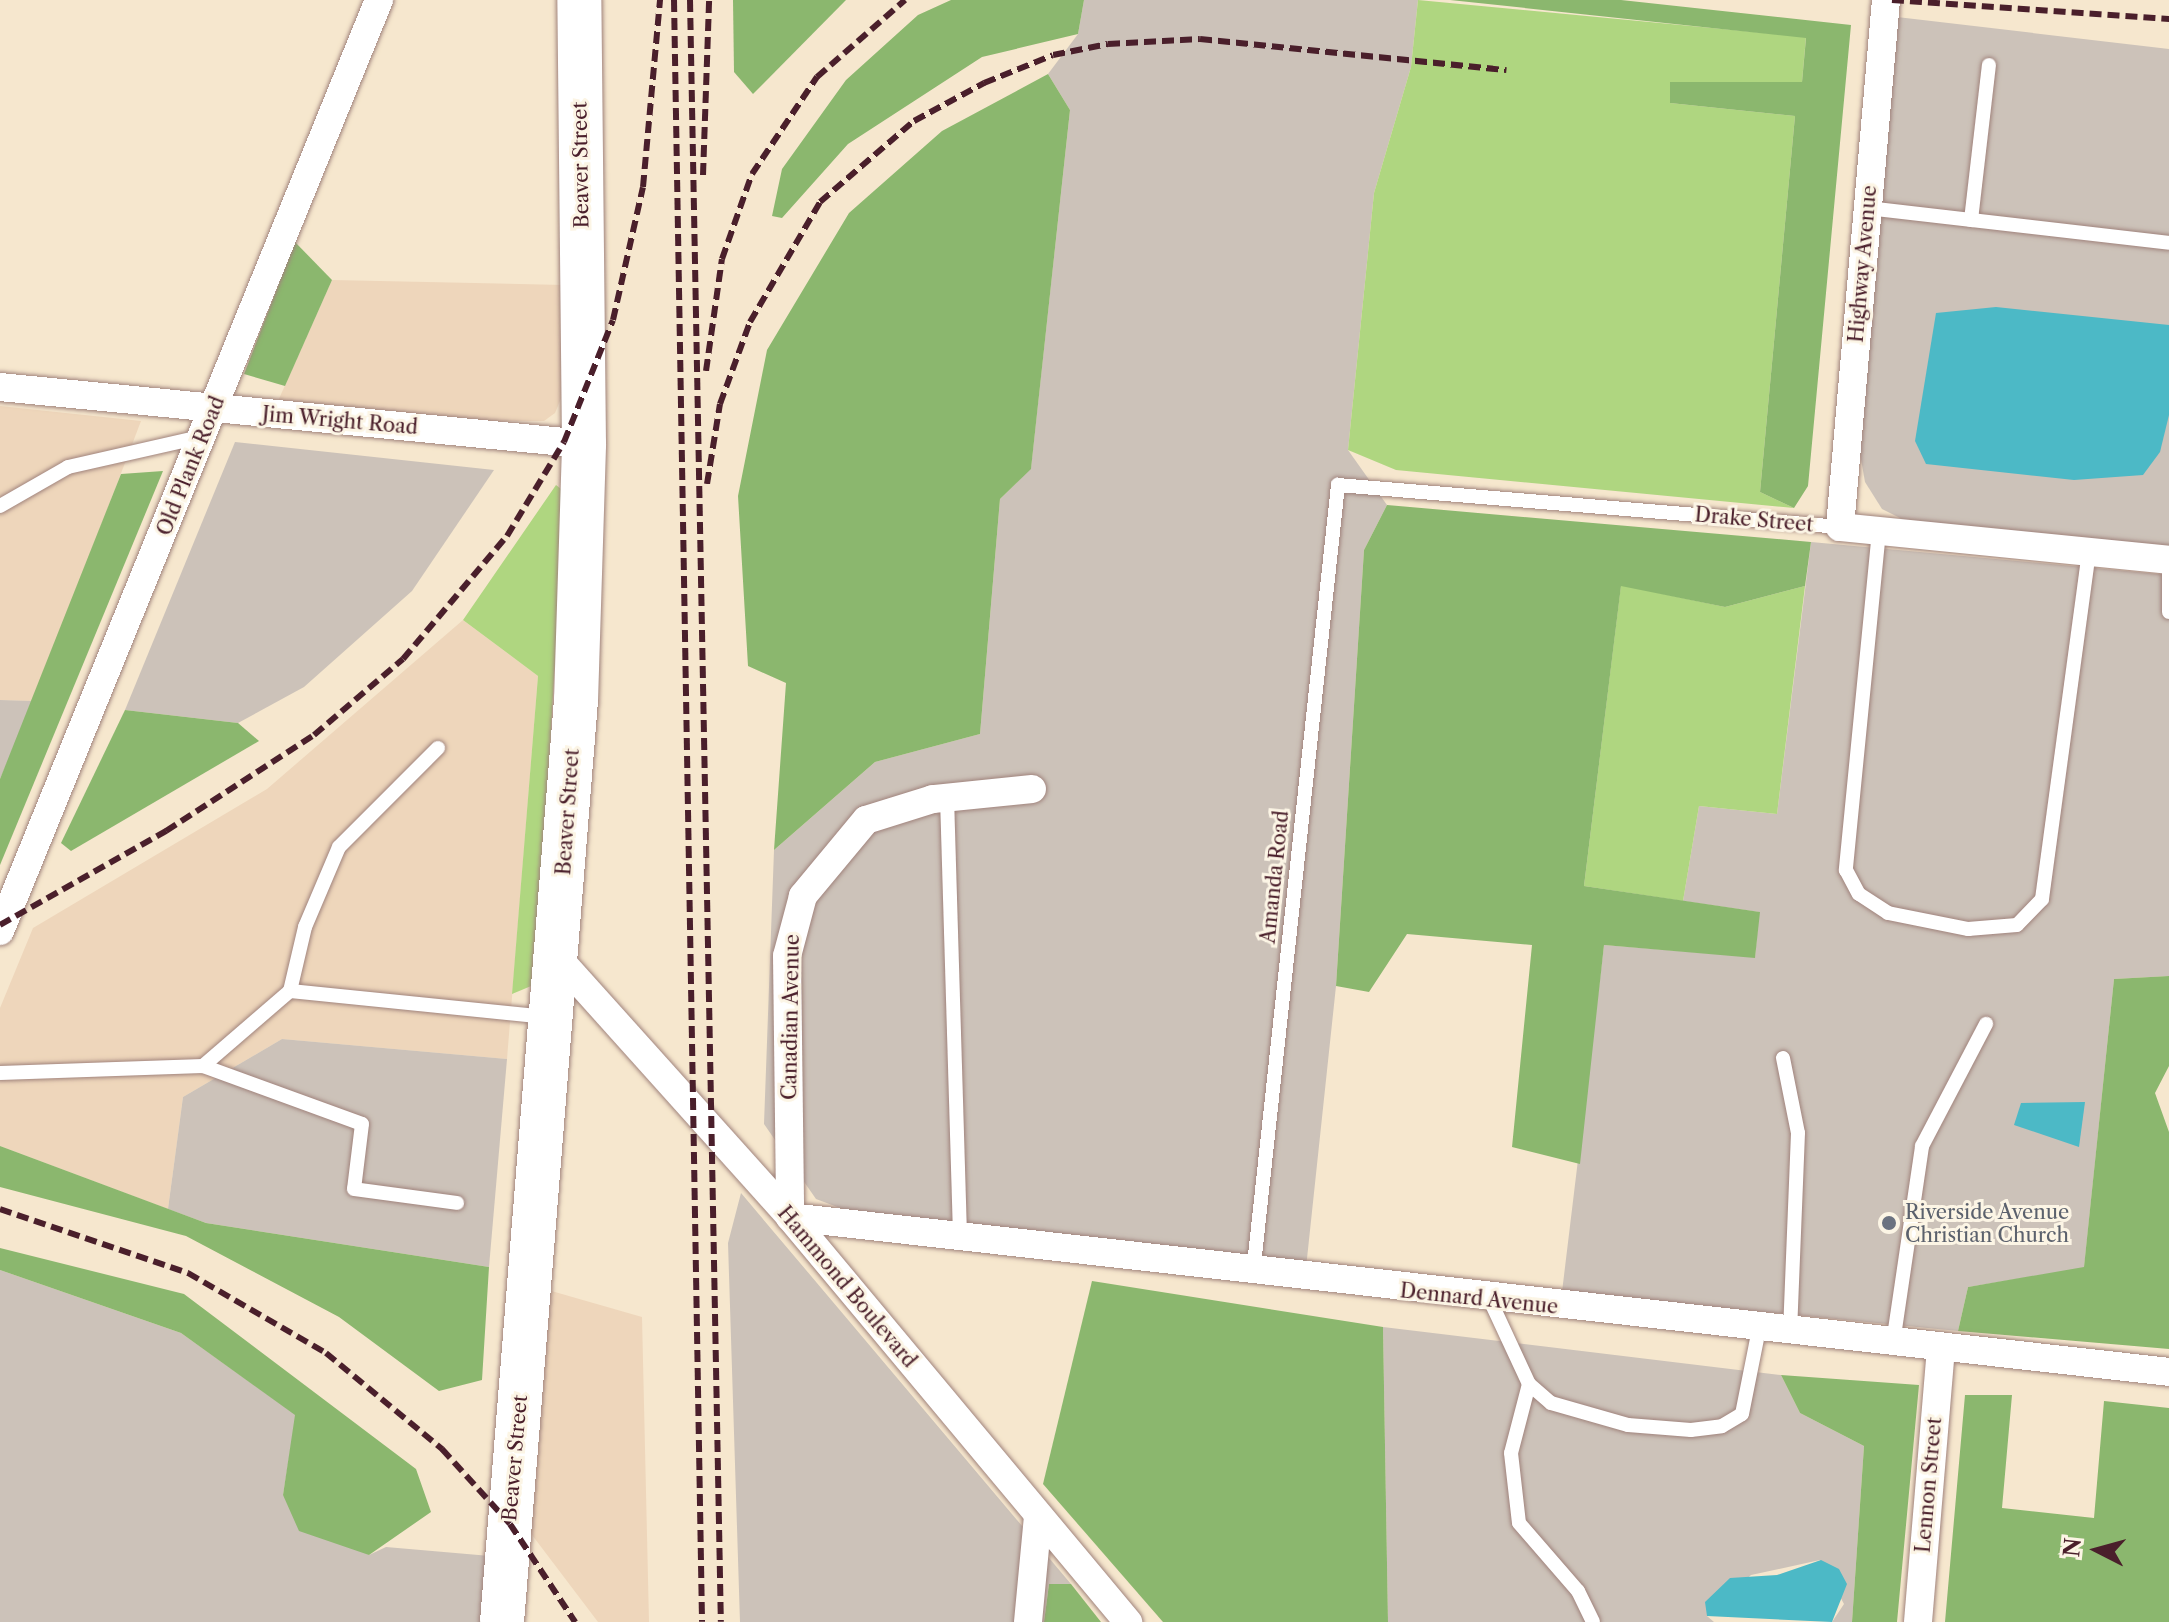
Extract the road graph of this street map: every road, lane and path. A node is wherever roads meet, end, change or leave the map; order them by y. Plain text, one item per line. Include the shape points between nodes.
1 (379, 0) edge
2 (579, 0) edge
3 (1886, 0) edge
4 (1989, 65) dead end
5 (1868, 208) junction
6 (1971, 220) junction
7 (2169, 243) edge
8 (0, 387) edge
9 (209, 422) junction
10 (584, 444) junction
11 (1338, 485) joint
12 (0, 506) edge
13 (1840, 527) junction
14 (1879, 531) junction
15 (2089, 552) junction
16 (2169, 560) edge
17 (2169, 568) edge
18 (2169, 612) edge
19 (438, 748) dead end
20 (1032, 789) dead end
21 (947, 797) junction
22 (0, 931) edge
23 (558, 958) junction
24 (290, 991) junction
25 (553, 1018) junction
26 (1986, 1024) dead end
27 (1783, 1058) dead end
28 (203, 1066) junction
29 (0, 1073) edge
30 (457, 1203) dead end
31 (790, 1217) junction
32 (960, 1239) junction
33 (1253, 1274) junction
34 (1490, 1300) junction
35 (1759, 1329) junction
36 (1790, 1333) junction
37 (1893, 1344) junction
38 (1941, 1349) junction
39 (2169, 1372) edge
40 (1529, 1384) junction
41 (1038, 1516) junction
42 (502, 1622) edge
43 (1028, 1622) edge
44 (1128, 1622) edge
45 (1593, 1622) edge
46 (1918, 1622) edge

1 - 9 street, Old Plank Road
2 - 10 main road, Beaver Street
3 - 5 street, Highway Avenue
4 - 6 lane
5 - 6 lane
5 - 13 street, Highway Avenue
6 - 7 lane
8 - 9 street, Jim Wright Road
9 - 10 street, Jim Wright Road
9 - 12 lane via 68,467
9 - 22 street, Old Plank Road
10 - 23 main road, Beaver Street
11 - 13 lane, Drake Street
11 - 33 lane, Amanda Road
13 - 14 street, Drake Street
14 - 15 street, Drake Street
14 - 15 lane via 1846,870 1859,894 1888,913 1968,929 2017,925 2042,899
15 - 16 street, Drake Street
17 - 18 lane
19 - 24 lane via 339,847 305,927
20 - 21 street, Canadian Avenue
21 - 31 street, Canadian Avenue via 866,820 821,867 795,914 787,956
21 - 32 lane
23 - 25 main road, Beaver Street
23 - 31 street, Hammond Boulevard
24 - 25 lane
24 - 28 lane
25 - 42 main road, Beaver Street
26 - 37 lane via 1922,1146
27 - 36 lane via 1798,1133
28 - 29 lane
28 - 30 lane via 362,1124 354,1189
31 - 32 street, Dennard Avenue
31 - 41 street, Hammond Boulevard
32 - 33 street, Dennard Avenue
33 - 34 street, Dennard Avenue
34 - 35 street, Dennard Avenue
34 - 40 lane
35 - 36 street, Dennard Avenue
35 - 40 lane via 1748,1401 1722,1426 1628,1425 1551,1403
36 - 37 street, Dennard Avenue
37 - 38 street, Dennard Avenue
38 - 39 street, Dennard Avenue
38 - 46 street, Lennon Street
40 - 45 lane via 1511,1453 1519,1523 1578,1591
41 - 43 street
41 - 44 street, Hammond Boulevard

